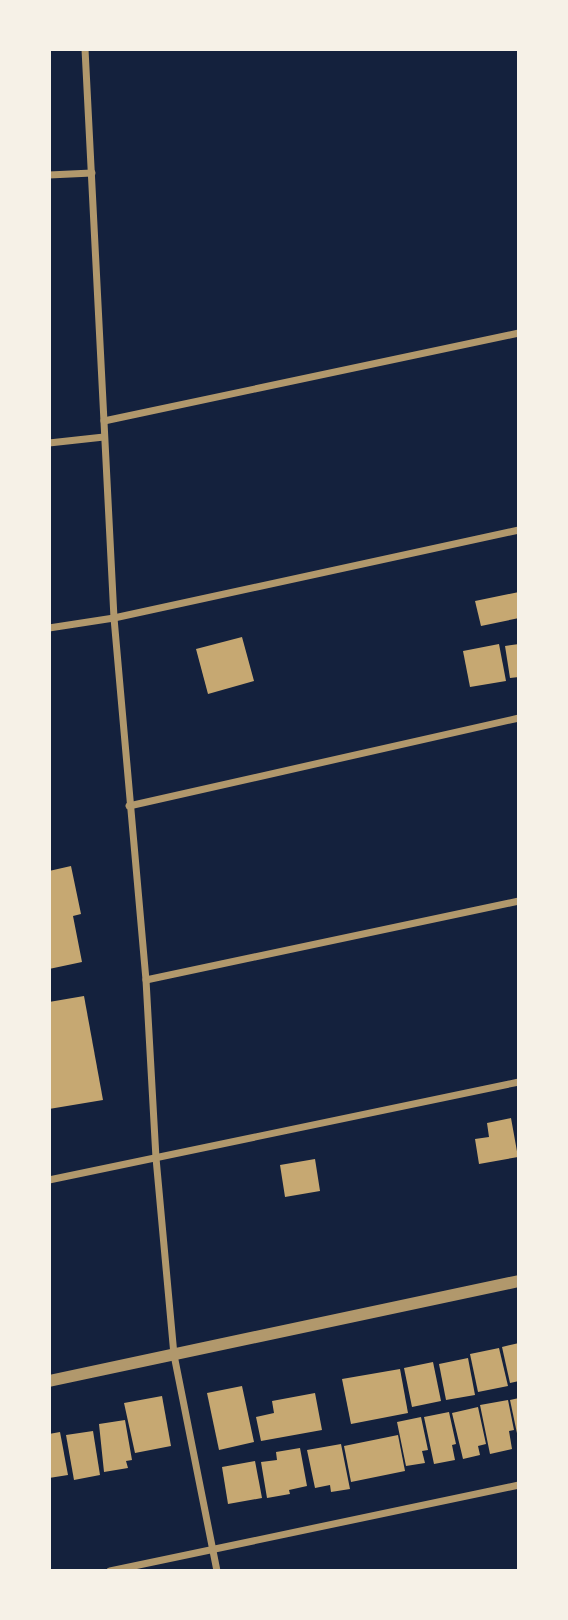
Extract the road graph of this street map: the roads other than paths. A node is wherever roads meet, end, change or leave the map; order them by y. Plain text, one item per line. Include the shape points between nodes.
1 (85, 49) edge
2 (92, 173) junction
3 (49, 175) edge
4 (519, 333) edge
5 (104, 421) junction
6 (104, 437) junction
7 (49, 443) edge
8 (519, 530) edge
9 (114, 618) junction
10 (49, 628) edge
11 (519, 719) edge
12 (129, 806) junction
13 (519, 901) edge
14 (146, 981) junction
15 (519, 1082) edge
16 (156, 1158) junction
17 (49, 1180) edge
18 (519, 1281) edge
19 (174, 1355) junction
20 (49, 1381) edge
21 (519, 1485) edge
22 (213, 1549) junction
23 (110, 1571) edge
24 (217, 1571) edge

1 - 2 street
2 - 3 street
2 - 5 street
4 - 5 street
5 - 6 street
6 - 7 street
6 - 9 street
8 - 9 street
9 - 10 street
9 - 12 street
11 - 12 street
12 - 14 street
13 - 14 street
14 - 16 street
15 - 16 street
16 - 17 street
16 - 19 street
18 - 19 street
19 - 20 street
19 - 22 street
21 - 22 street
22 - 23 street
22 - 24 street

